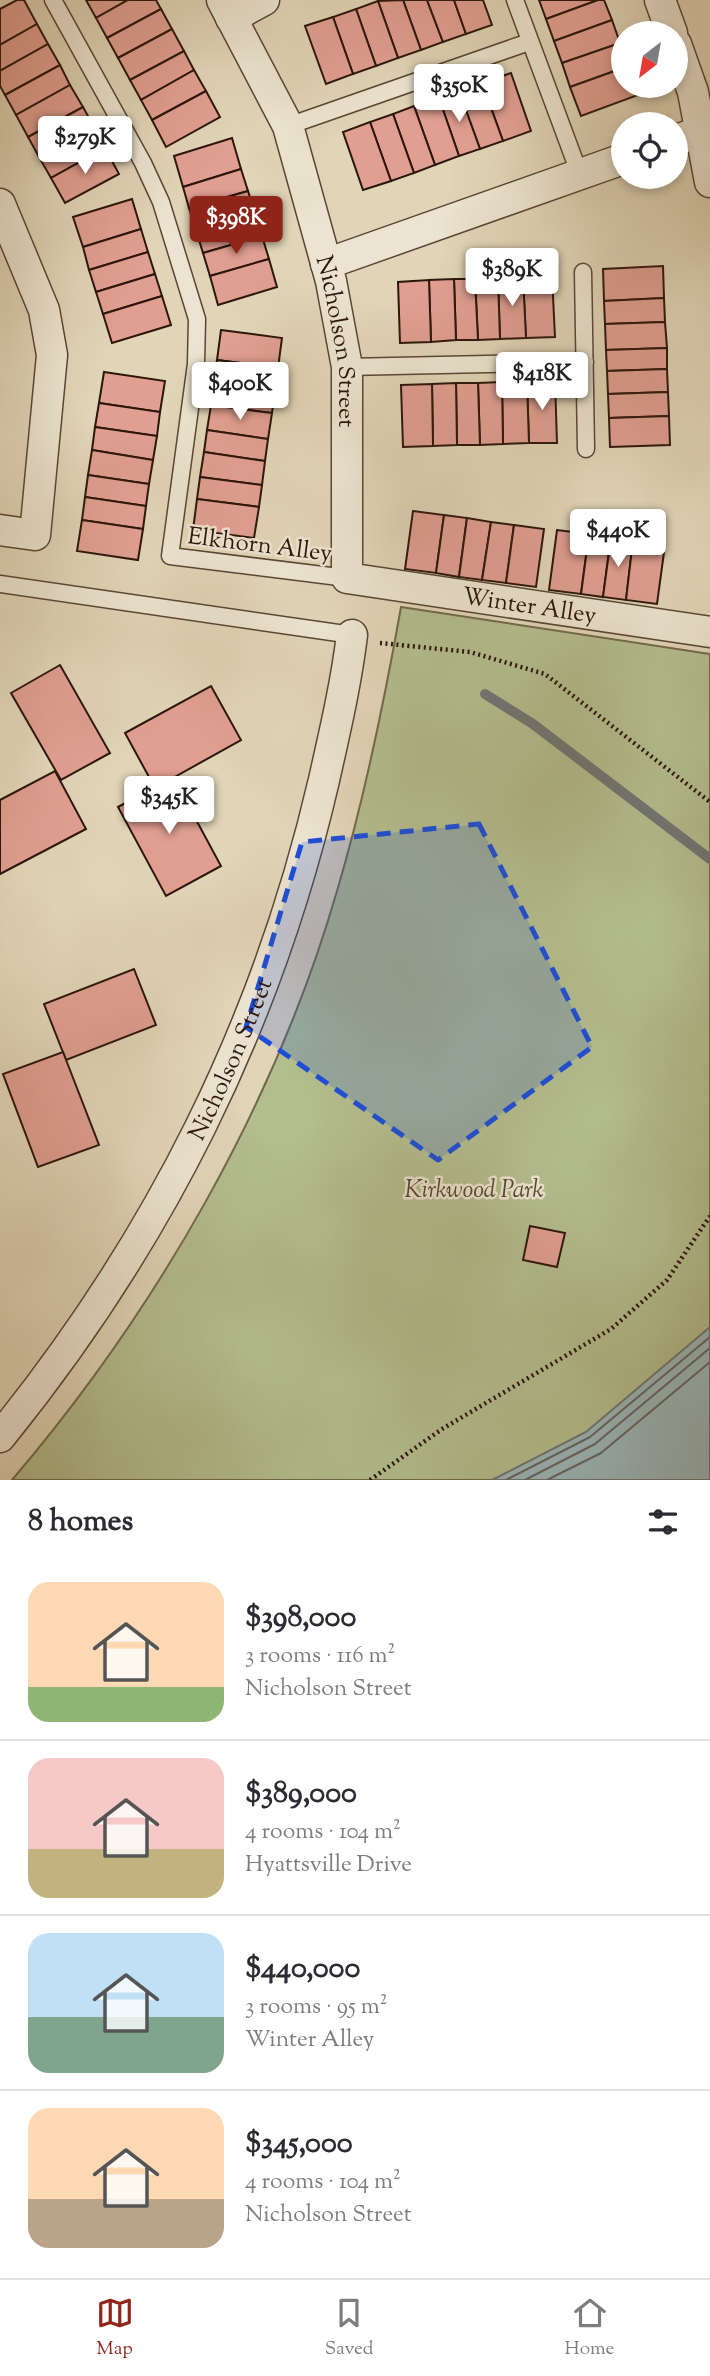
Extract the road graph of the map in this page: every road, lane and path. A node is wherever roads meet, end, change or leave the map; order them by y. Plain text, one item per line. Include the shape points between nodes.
1 (53, 0) edge
2 (264, 0) edge
3 (515, 0) edge
4 (660, 0) edge
5 (227, 9) edge
6 (668, 21) edge
7 (529, 42) junction
8 (684, 98) edge
9 (288, 126) junction
10 (689, 136) edge
11 (611, 163) edge
12 (580, 174) junction
13 (710, 182) edge
14 (0, 204) edge
15 (326, 264) junction
16 (583, 272) dead end
17 (584, 362) junction
18 (347, 366) junction
19 (586, 449) dead end
20 (0, 530) edge
21 (347, 578) junction
22 (0, 584) edge
23 (710, 632) edge
24 (352, 635) junction
25 (710, 802) edge
26 (710, 1216) edge
27 (0, 1437) edge
28 (370, 1480) edge

1 - 21 lane, Elkhorn Alley via 148,173 197,319 196,364 170,556
2 - 5 street
3 - 7 lane
4 - 6 street
5 - 9 street, Nicholson Street
7 - 9 lane
7 - 12 lane
8 - 10 street
9 - 15 street, Nicholson Street
10 - 13 street
11 - 12 street
12 - 15 street
14 - 20 street via 44,310 52,355 34,535
15 - 18 street, Nicholson Street
16 - 17 lane
17 - 18 lane
17 - 19 lane
18 - 21 street, Nicholson Street
21 - 23 street, Winter Alley
22 - 24 lane
24 - 25 path via 377,643 470,652 545,674
24 - 27 street, Nicholson Street via 346,688 316,814 285,927 244,1037 144,1235 93,1313
26 - 28 path via 667,1280 611,1329 442,1429

